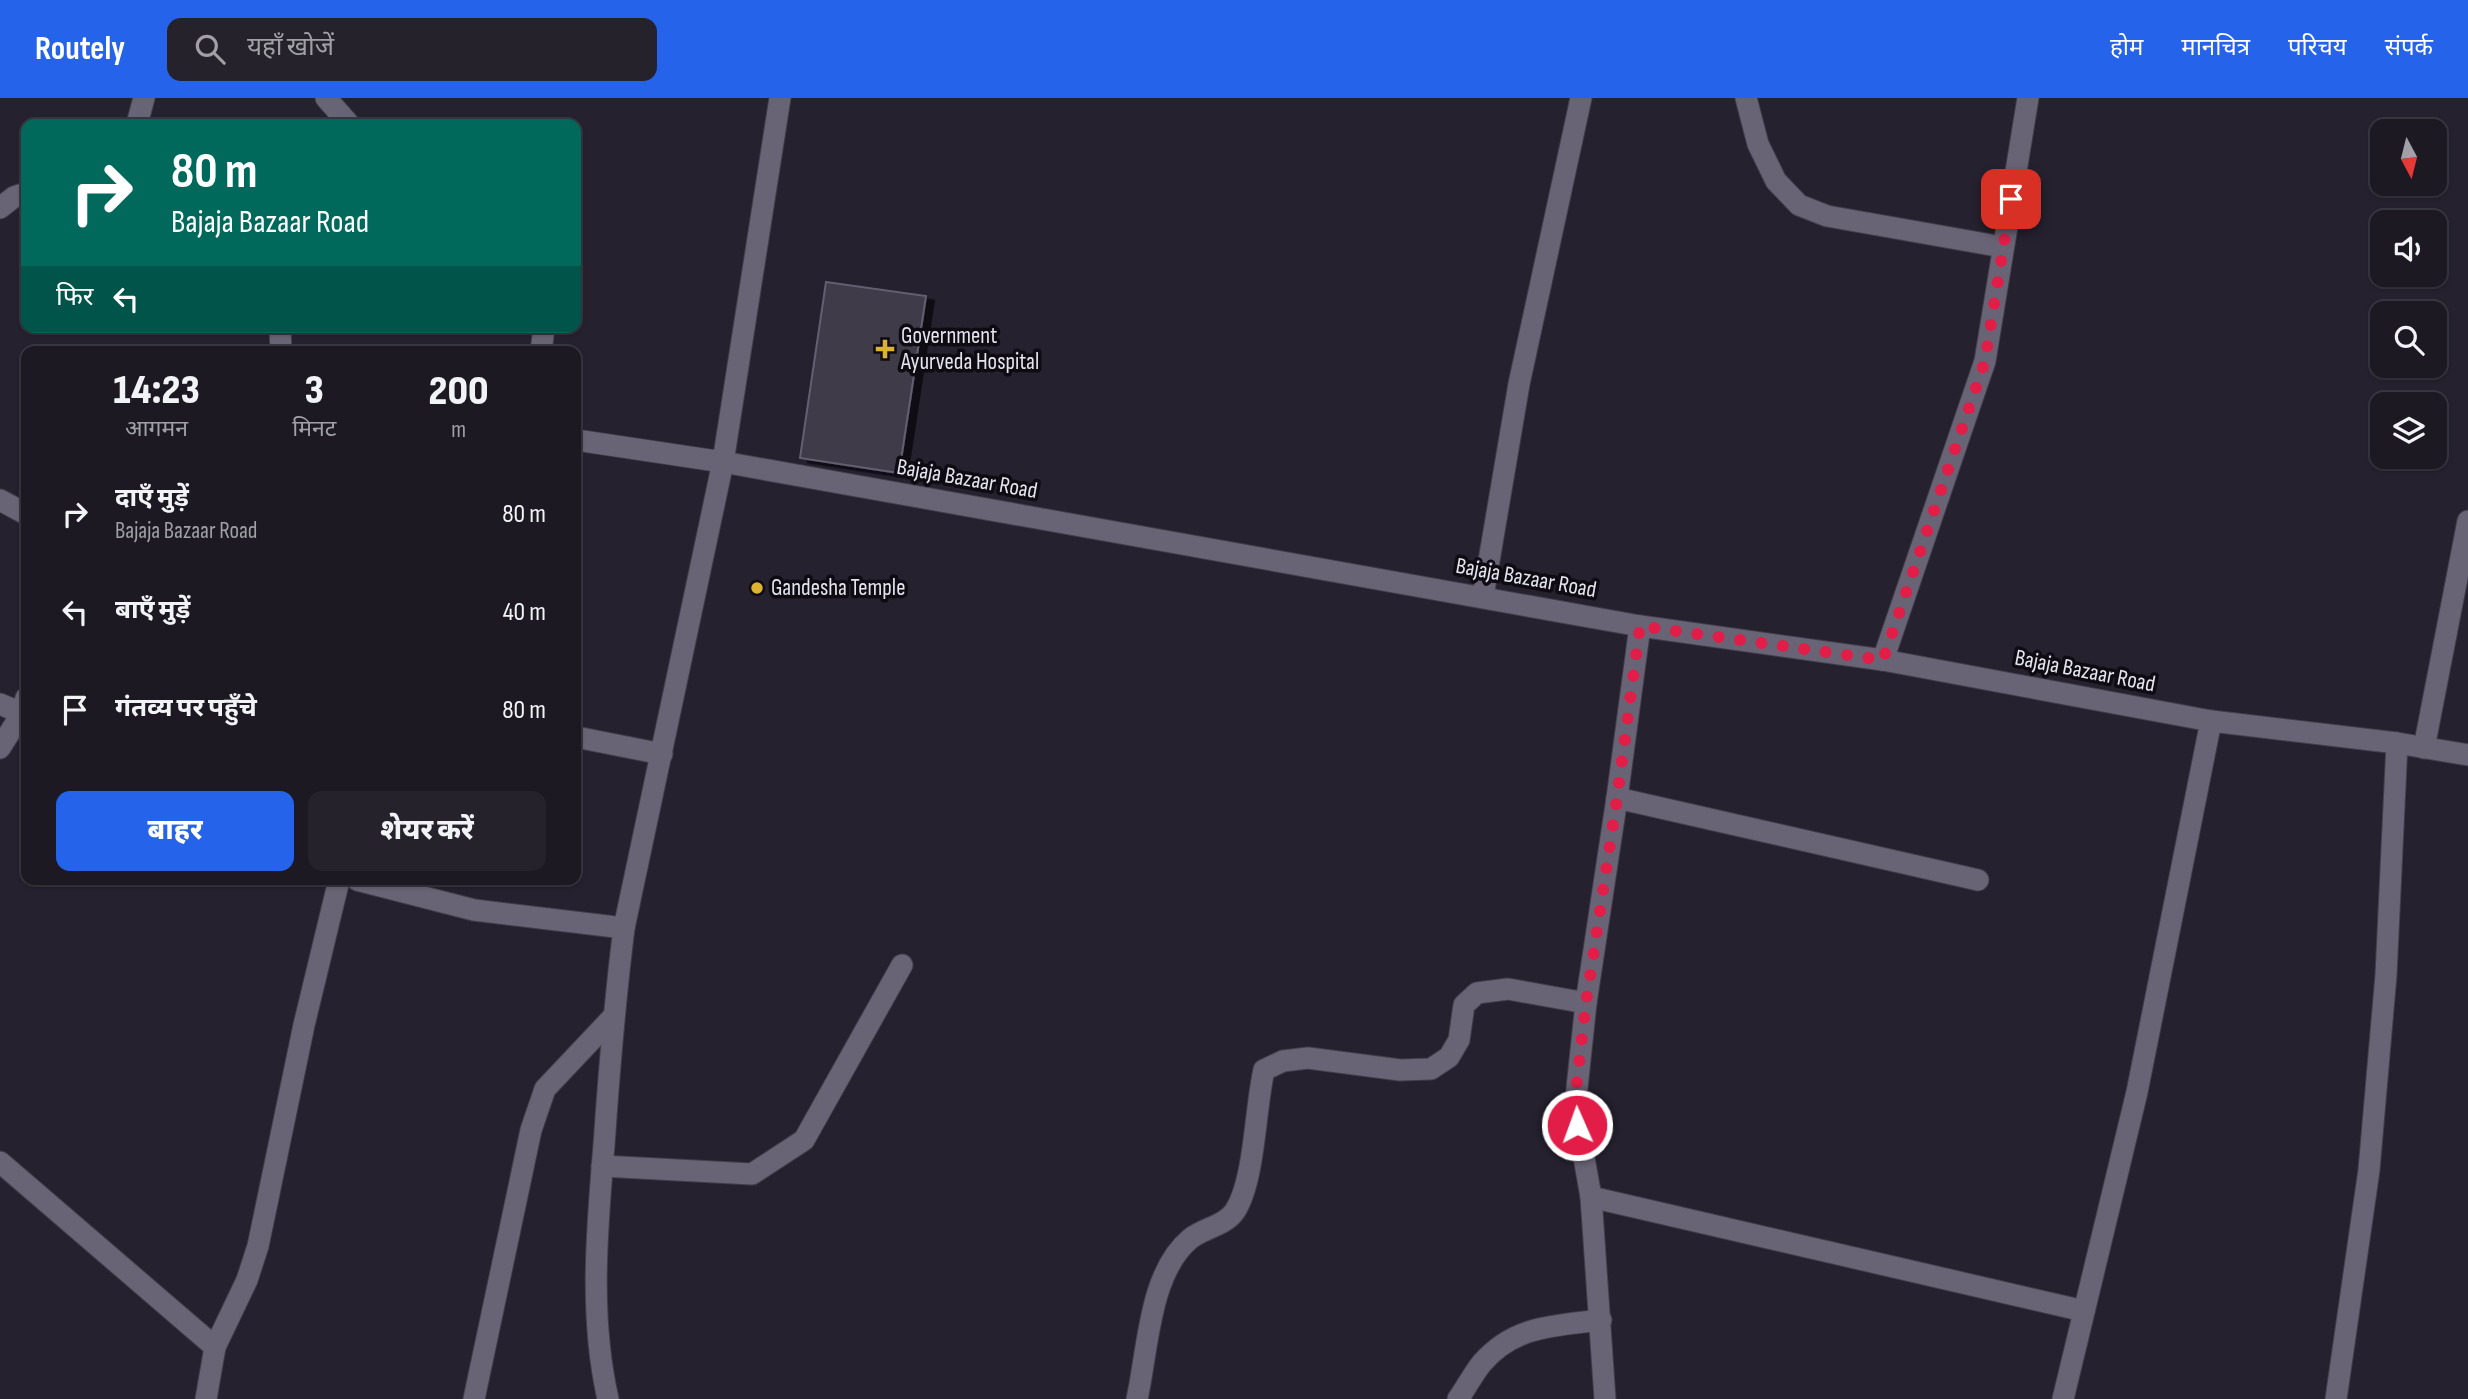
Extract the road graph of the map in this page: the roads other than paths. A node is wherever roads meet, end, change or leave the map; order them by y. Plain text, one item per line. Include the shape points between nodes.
1 (144, 98) edge
2 (326, 98) edge
3 (780, 98) edge
4 (1581, 98) edge
5 (1746, 98) edge
6 (2028, 98) edge
7 (138, 119) edge
8 (345, 119) edge
9 (21, 195) edge
10 (0, 208) edge
11 (2003, 247) junction
12 (581, 441) edge
13 (723, 463) junction
14 (0, 500) edge
15 (21, 511) edge
16 (2468, 521) edge
17 (1483, 596) junction
18 (1640, 626) junction
19 (1883, 660) junction
20 (0, 704) edge
21 (21, 708) edge
22 (21, 715) edge
23 (2211, 721) junction
24 (581, 738) edge
25 (2397, 743) junction
26 (0, 748) edge
27 (2424, 748) junction
28 (662, 754) junction
29 (2468, 755) edge
30 (1617, 798) junction
31 (1978, 880) dead end
32 (338, 885) edge
33 (376, 885) edge
34 (624, 928) junction
35 (902, 965) dead end
36 (1586, 1003) junction
37 (613, 1017) junction
38 (0, 1162) edge
39 (602, 1166) junction
40 (1591, 1197) junction
41 (2084, 1311) junction
42 (1601, 1320) junction
43 (215, 1346) junction
44 (206, 1399) edge
45 (474, 1399) edge
46 (608, 1399) edge
47 (1137, 1399) edge
48 (1458, 1399) edge
49 (1605, 1399) edge
50 (2063, 1399) edge
51 (2336, 1399) edge

1 - 7 street
2 - 8 street
3 - 13 street
4 - 17 street via 1519,384
5 - 11 street via 1758,144 1776,181 1799,205 1828,216
6 - 11 street
9 - 10 street
11 - 19 street via 1985,361
12 - 13 street, Bajaja Bazaar Road
13 - 17 street, Bajaja Bazaar Road
13 - 28 street
14 - 15 street
16 - 27 street
17 - 18 street, Bajaja Bazaar Road
18 - 19 street, Bajaja Bazaar Road
18 - 30 street
19 - 23 street, Bajaja Bazaar Road
20 - 21 street
22 - 26 street
23 - 25 street, Bajaja Bazaar Road
23 - 41 street via 2137,1092
24 - 28 street
25 - 27 street, Bajaja Bazaar Road
25 - 51 street via 2386,975 2369,1170
27 - 29 street, Bajaja Bazaar Road
28 - 34 street
30 - 31 street
30 - 36 street
32 - 43 street via 258,1246
33 - 34 street via 474,910
34 - 37 street
35 - 39 street via 804,1140 752,1174
36 - 40 street via 1574,1107
36 - 47 street via 1508,989 1477,993 1464,1005 1459,1040 1449,1057 1431,1069 1400,1070 1308,1058 1283,1061 1264,1070 1252,1152 1235,1212 1190,1239 1160,1283
37 - 39 street
37 - 45 street via 545,1089 531,1129
38 - 43 street
39 - 46 street via 596,1294
40 - 41 street
40 - 42 street
41 - 50 street
42 - 48 street via 1530,1329 1506,1341 1482,1363
42 - 49 street
43 - 44 street

